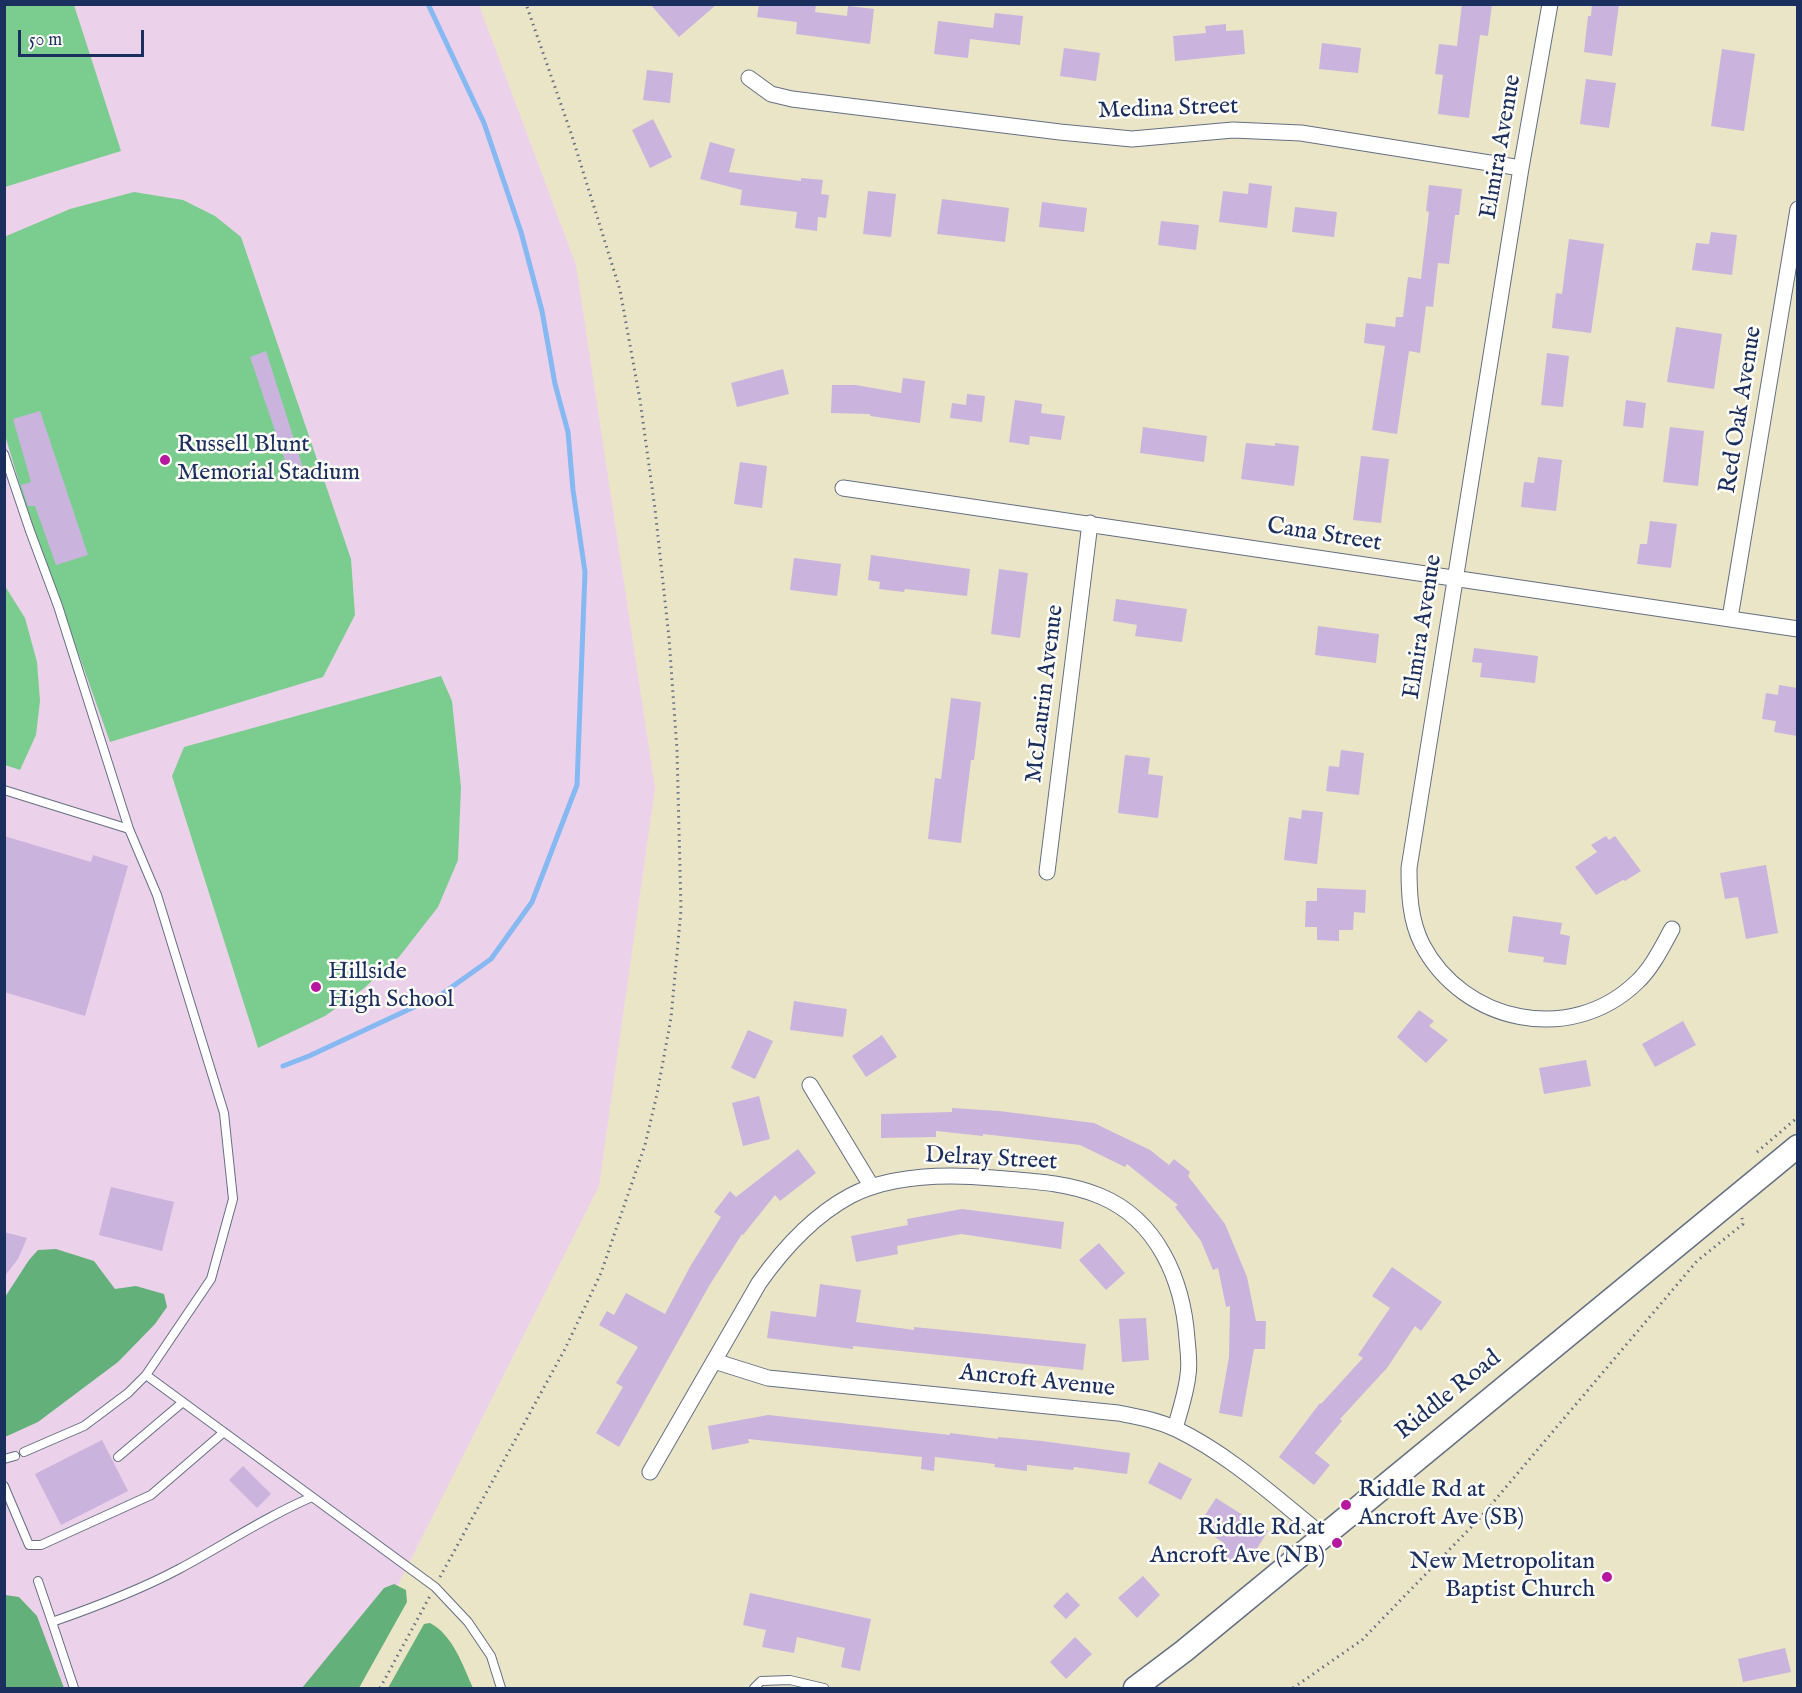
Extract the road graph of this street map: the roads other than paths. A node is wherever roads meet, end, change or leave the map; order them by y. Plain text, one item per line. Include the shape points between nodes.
1 (1550, 4) edge
2 (749, 78) dead end
3 (1521, 168) junction
4 (1797, 209) edge
5 (4, 454) edge
6 (843, 488) dead end
7 (1090, 523) junction
8 (1454, 578) junction
9 (1730, 618) junction
10 (1797, 629) edge
11 (4, 790) edge
12 (129, 829) junction
13 (1047, 872) dead end
14 (1672, 929) dead end
15 (810, 1085) dead end
16 (1797, 1146) edge
17 (872, 1187) junction
18 (714, 1361) junction
19 (146, 1375) junction
20 (183, 1402) junction
21 (1175, 1428) junction
22 (224, 1432) junction
23 (24, 1452) dead end
24 (15, 1456) dead end
25 (118, 1457) dead end
26 (4, 1459) edge
27 (650, 1472) dead end
28 (4, 1486) edge
29 (312, 1497) junction
30 (1322, 1535) junction
31 (38, 1581) dead end
32 (52, 1622) junction
33 (75, 1689) edge
34 (501, 1689) edge
35 (754, 1689) edge
36 (824, 1689) edge
37 (1135, 1689) edge

1 - 3 street, Elmira Avenue
2 - 3 street, Medina Street via 771,94 792,99 1060,132 1132,139 1268,130
3 - 8 street, Elmira Avenue
4 - 9 street, Red Oak Avenue
5 - 12 lane via 58,606
6 - 7 street, Cana Street
7 - 8 street, Cana Street
7 - 13 street, McLaurin Avenue
8 - 9 street, Cana Street
8 - 14 street, Elmira Avenue via 1409,868 1411,908 1431,958 1459,989 1490,1008 1523,1018 1558,1018 1590,1011 1625,992 1652,964
9 - 10 street, Cana Street
11 - 12 lane
12 - 19 lane via 157,895 224,1113 233,1199 211,1279
15 - 17 street
16 - 30 main road, Riddle Road
17 - 18 street, Delray Street via 829,1209 778,1255
17 - 21 street, Delray Street via 918,1178 979,1177 1076,1187 1120,1206 1167,1257 1184,1306 1189,1365
18 - 21 street, Ancroft Avenue via 768,1378 1118,1413
18 - 27 street, Delray Street
19 - 20 lane
19 - 23 lane via 84,1426
20 - 22 lane
20 - 25 lane
21 - 30 street, Ancroft Avenue via 1237,1466
22 - 28 lane via 151,1495 41,1545 29,1545
22 - 29 lane
24 - 26 lane
29 - 32 lane via 263,1520 178,1570 116,1599
29 - 34 lane via 435,1587 468,1622 491,1656
30 - 37 main road, Riddle Road
31 - 32 lane
32 - 33 lane
35 - 36 lane via 761,1681 790,1680

